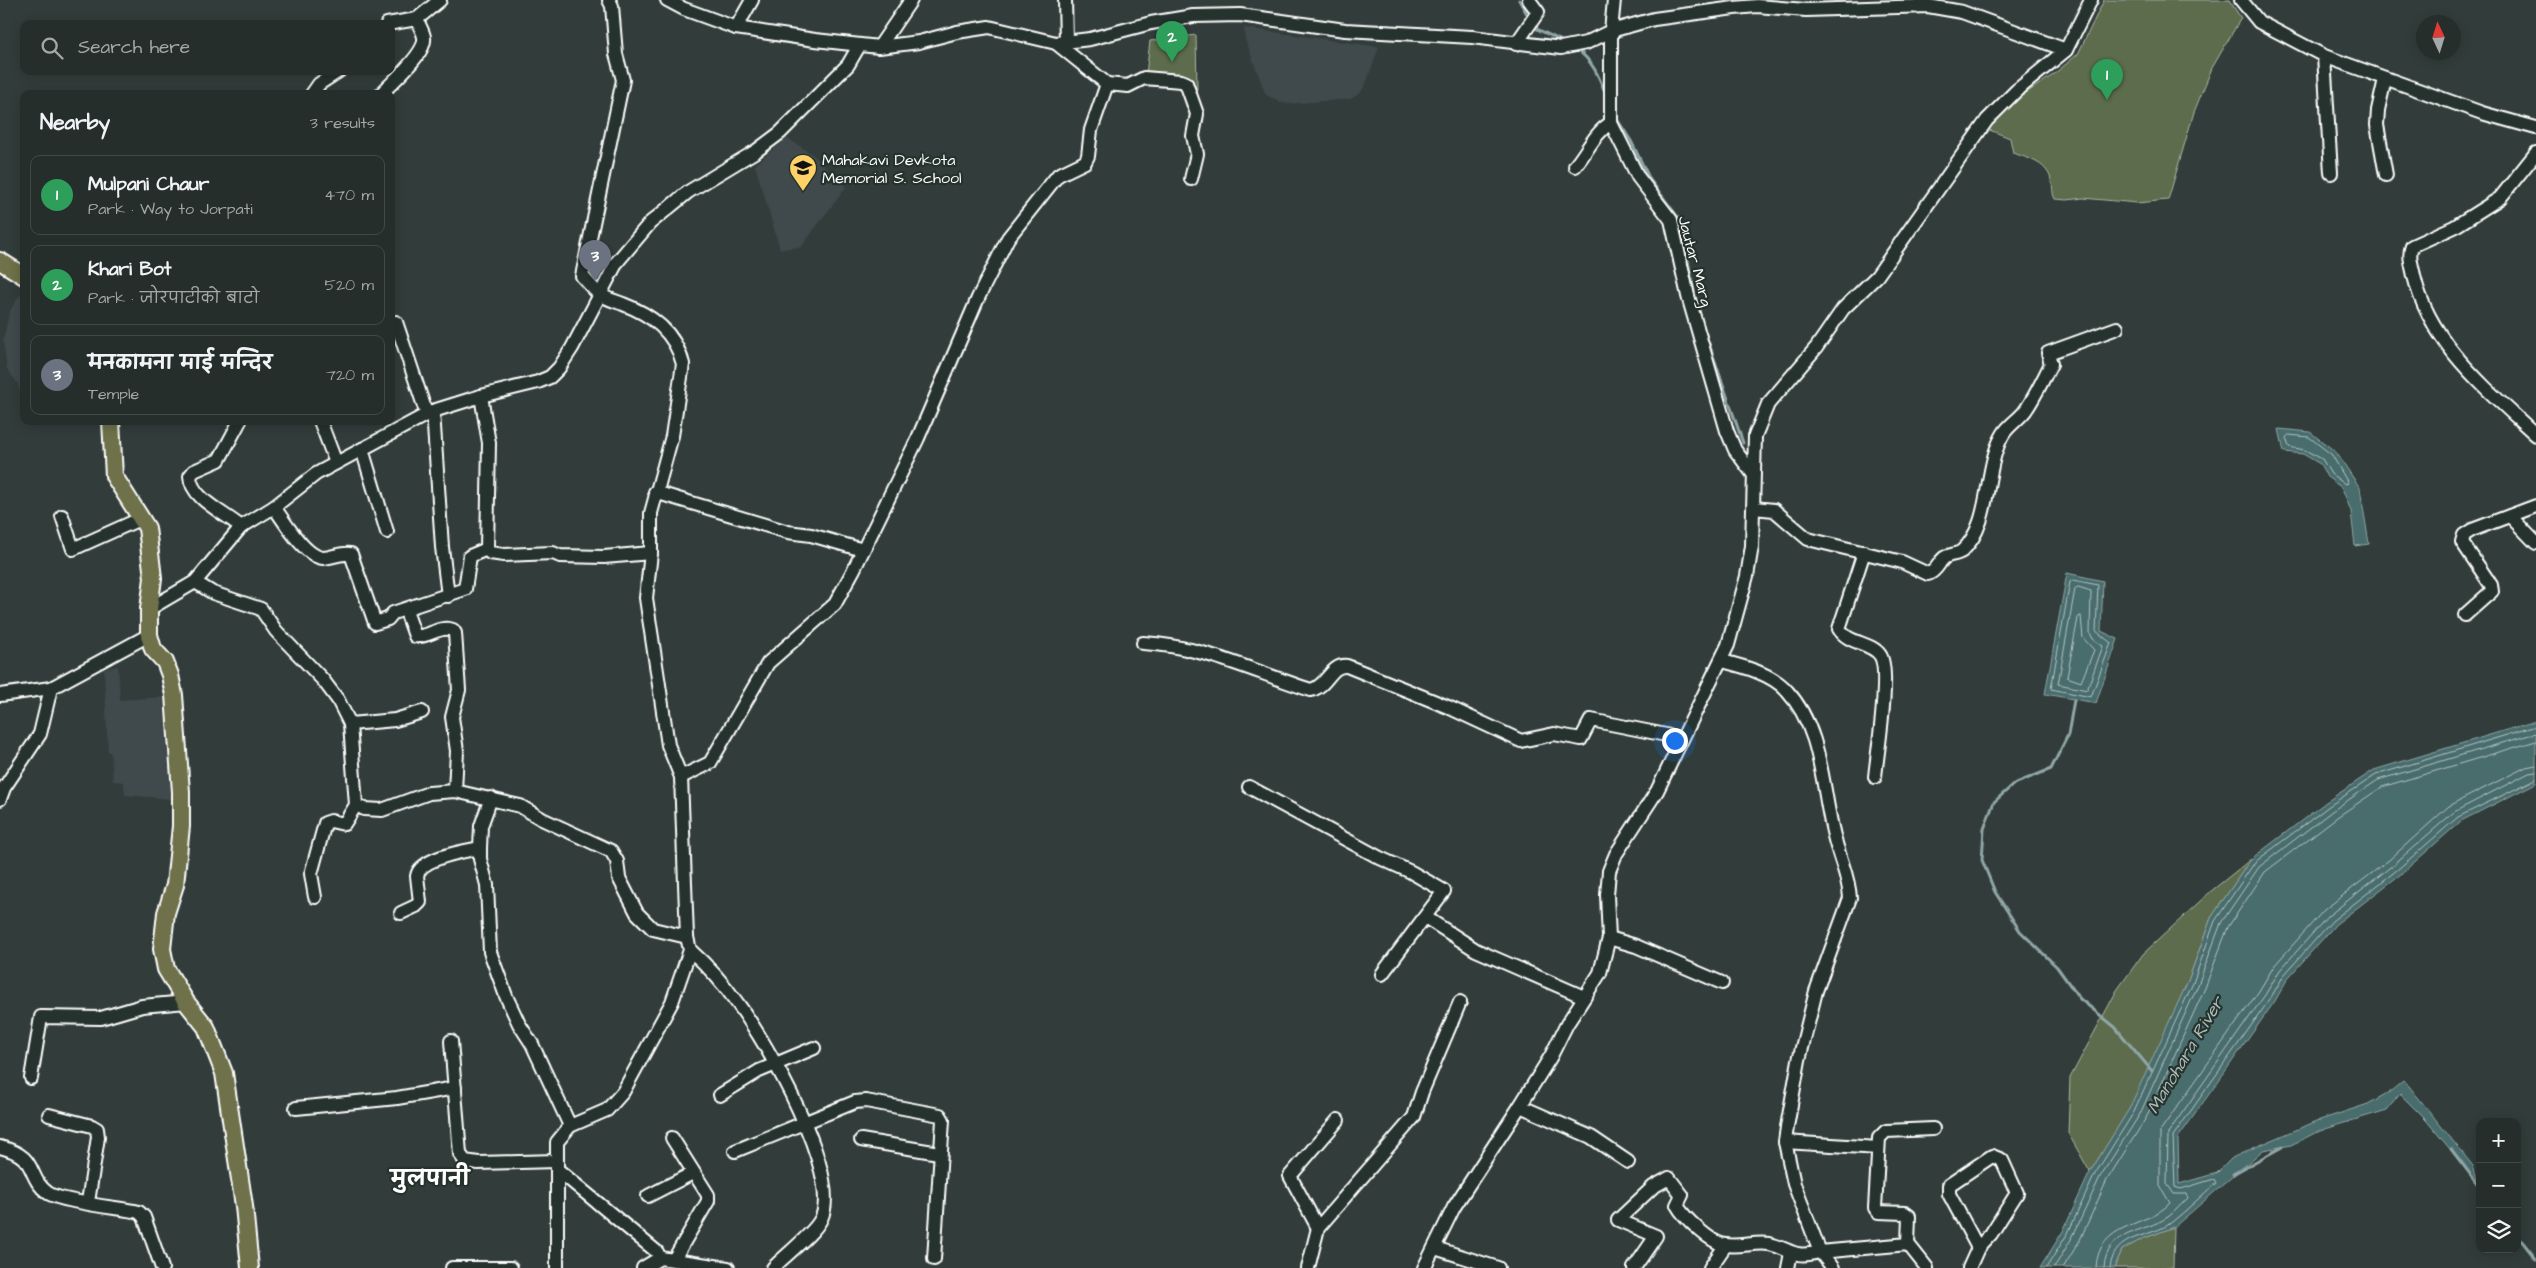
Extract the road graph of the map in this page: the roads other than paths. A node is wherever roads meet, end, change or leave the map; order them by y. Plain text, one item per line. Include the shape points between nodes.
1 (440, 0) edge
2 (609, 0) edge
3 (668, 0) edge
4 (752, 0) edge
5 (911, 0) edge
6 (1065, 0) edge
7 (1530, 0) edge
8 (1614, 0) edge
9 (2091, 0) edge
10 (2240, 0) edge
11 (1790, 4) edge
12 (1850, 4) edge
13 (417, 19) junction
14 (395, 23) edge
15 (736, 28) junction
16 (1611, 31) junction
17 (1061, 42) junction
18 (1516, 44) junction
19 (859, 46) junction
20 (879, 47) junction
21 (2066, 50) junction
22 (2324, 56) junction
23 (333, 75) edge
24 (2385, 79) junction
25 (1107, 84) junction
26 (315, 90) edge
27 (384, 90) edge
28 (1612, 123) junction
29 (2536, 128) edge
30 (2536, 153) edge
31 (1575, 166) dead end
32 (2331, 173) dead end
33 (2386, 175) dead end
34 (1191, 179) dead end
35 (0, 261) edge
36 (20, 274) edge
37 (599, 294) junction
38 (396, 322) dead end
39 (2117, 328) dead end
40 (482, 396) junction
41 (430, 413) junction
42 (111, 425) edge
43 (238, 425) edge
44 (322, 425) edge
45 (2536, 434) edge
46 (362, 449) junction
47 (336, 463) junction
48 (1753, 474) junction
49 (655, 492) junction
50 (2536, 506) edge
51 (274, 508) junction
52 (1754, 508) junction
53 (62, 516) dead end
54 (2510, 516) junction
55 (142, 518) junction
56 (241, 527) junction
57 (388, 532) dead end
58 (2536, 543) edge
59 (487, 549) junction
60 (864, 550) junction
61 (1864, 552) junction
62 (650, 553) junction
63 (195, 582) junction
64 (448, 596) junction
65 (149, 609) junction
66 (406, 611) junction
67 (2465, 615) dead end
68 (149, 636) junction
69 (1143, 643) dead end
70 (1722, 661) junction
71 (51, 688) junction
72 (0, 695) edge
73 (422, 712) dead end
74 (350, 724) junction
75 (1680, 740) junction
76 (681, 777) junction
77 (1875, 777) dead end
78 (1249, 787) dead end
79 (455, 791) junction
80 (491, 798) junction
81 (0, 799) edge
82 (356, 805) junction
83 (480, 848) junction
84 (315, 897) dead end
85 (401, 913) dead end
86 (1425, 917) junction
87 (687, 937) junction
88 (1609, 938) junction
89 (690, 950) junction
90 (1382, 974) dead end
91 (1722, 982) dead end
92 (1584, 997) junction
93 (186, 1002) junction
94 (1460, 1002) dead end
95 (451, 1041) dead end
96 (814, 1048) dead end
97 (776, 1063) junction
98 (31, 1078) dead end
99 (455, 1088) junction
100 (720, 1095) dead end
101 (1520, 1106) junction
102 (296, 1108) dead end
103 (49, 1115) dead end
104 (1338, 1120) dead end
105 (803, 1122) junction
106 (570, 1126) junction
107 (1933, 1129) dead end
108 (672, 1138) dead end
109 (860, 1140) dead end
110 (1785, 1142) junction
111 (0, 1147) edge
112 (1878, 1148) junction
113 (735, 1151) dead end
114 (939, 1153) junction
115 (1628, 1162) dead end
116 (557, 1165) junction
117 (693, 1173) junction
118 (648, 1196) dead end
119 (88, 1202) junction
120 (1318, 1228) junction
121 (1908, 1244) junction
122 (1725, 1246) junction
123 (1435, 1248) junction
124 (1978, 1248) junction
125 (1820, 1252) junction
126 (1792, 1253) junction
127 (660, 1258) junction
128 (674, 1259) junction
129 (934, 1259) dead end
130 (162, 1268) edge
131 (250, 1268) edge
132 (452, 1268) edge
133 (511, 1268) edge
134 (557, 1268) edge
135 (643, 1268) edge
136 (728, 1268) edge
137 (773, 1268) edge
138 (1308, 1268) edge
139 (1424, 1268) edge
140 (1498, 1268) edge
141 (1634, 1268) edge
142 (1710, 1268) edge
143 (1788, 1268) edge
144 (1833, 1268) edge
145 (1926, 1268) edge
146 (1969, 1268) edge

1 - 13 street
2 - 37 street via 623,80 582,276
3 - 15 street
4 - 15 street
5 - 20 street
6 - 17 street
7 - 18 street via 1537,8 1532,22
8 - 16 street, Jautar Marg
9 - 21 street
10 - 22 street via 2259,22
11 - 12 street
11 - 16 street via 1654,19
12 - 21 street via 1928,6 1962,12
13 - 14 street
13 - 27 street via 424,44 410,64
15 - 19 street
16 - 18 street via 1586,43 1561,48
16 - 28 street, Jautar Marg
17 - 18 street via 1193,16 1240,15 1345,30
17 - 20 street via 989,28
17 - 25 street
19 - 20 street
19 - 37 street via 848,66 780,133 688,192 650,223 617,262
21 - 48 street via 2016,90 1987,120 1877,276 1843,309 1816,348 1768,404 1755,436
22 - 24 street
22 - 32 street
23 - 26 street
24 - 29 street
24 - 33 street via 2378,125
25 - 34 street via 1128,86 1144,78 1186,84 1197,114 1193,136 1197,154
25 - 60 street via 1091,130 1085,162 1058,175 1008,238
28 - 31 street via 1597,134
28 - 48 street, Jautar Marg via 1638,177 1671,220 1688,296 1727,432 1735,450
30 - 45 street via 2500,198 2454,227 2412,246 2409,253 2419,295 2440,334 2468,372
35 - 36 main road
37 - 40 street via 572,348 550,377
37 - 49 street via 657,321 667,330 681,356 683,364 672,436
38 - 41 street
39 - 61 street via 2048,353 2052,364 2026,410 2004,432 1993,458 1981,518 1960,552 1945,558 1934,572 1928,574 1902,562
40 - 41 street
40 - 59 street via 489,444
41 - 46 street
41 - 64 street
42 - 55 main road via 114,476
43 - 56 street via 219,460 194,471 190,482 197,495
44 - 47 street
46 - 47 street
46 - 57 street
47 - 51 street via 316,474
48 - 52 street
49 - 60 street via 788,532
49 - 62 street
50 - 54 street
51 - 56 street
51 - 66 street via 295,537 315,556 322,558 348,553 353,556 360,586 375,624
52 - 61 street via 1774,510 1808,539
52 - 70 street via 1747,576
53 - 55 street via 73,550
54 - 58 street
54 - 67 street via 2464,535 2462,542 2466,551 2492,591
55 - 65 main road via 147,528 152,563
56 - 63 street
59 - 62 street via 490,553 504,555 553,553 604,557
59 - 64 street via 470,556 465,589
60 - 76 street via 835,604 768,663 710,763
61 - 77 street via 1839,629 1875,650 1884,661 1882,727
62 - 76 street via 646,598 668,745
63 - 65 street
63 - 74 street via 213,593 261,609 276,632 323,680
64 - 66 street
65 - 68 main road
66 - 79 street via 415,636 443,628 455,633 459,690 452,717 457,751
68 - 71 street
68 - 93 main road via 153,649 165,662 170,675 181,792 175,885 166,913 162,949 166,969
69 - 75 street via 1171,644 1237,662 1311,690 1322,685 1336,668 1347,666 1521,741 1554,734 1581,739 1591,720
70 - 75 street
70 - 110 street via 1773,680 1787,690 1799,708 1811,735 1838,851 1849,883 1850,898 1822,971 1799,1060
71 - 72 street
71 - 81 street via 40,734
73 - 74 street via 395,720
74 - 82 street
75 - 88 street via 1657,791 1616,854 1609,871
76 - 87 street
78 - 86 street via 1444,891
79 - 80 street
79 - 82 street via 429,793 382,810
80 - 83 street via 481,826
80 - 87 street via 520,806 611,852 617,860 619,878 637,913 653,929
82 - 84 street via 344,824 325,823 311,874
83 - 85 street via 443,856 422,866 416,876 420,902
83 - 106 street via 487,885 489,939 496,972
86 - 90 street
86 - 92 street via 1476,950
87 - 89 street
88 - 91 street
88 - 92 street via 1600,972
89 - 97 street via 707,965 737,1002
89 - 106 street via 672,1002 623,1092 608,1110
92 - 101 street
93 - 98 street via 142,1006 101,1018 41,1017
93 - 131 main road via 206,1027 228,1085
94 - 120 street via 1414,1117
95 - 99 street
96 - 97 street
97 - 100 street
97 - 105 street
99 - 102 street via 397,1098
99 - 116 street via 460,1154 465,1161
101 - 115 street via 1591,1137
101 - 123 street via 1454,1207
103 - 119 street via 97,1130
104 - 120 street via 1290,1176
105 - 113 street
105 - 114 street via 855,1102 866,1101 940,1115 943,1120
105 - 137 street via 824,1176 825,1200 821,1219
106 - 116 street via 557,1142
107 - 112 street via 1886,1130 1879,1138
108 - 117 street
109 - 114 street
110 - 112 street
110 - 125 street via 1794,1184
111 - 119 street via 21,1155 47,1192
112 - 121 street via 1875,1208 1878,1212 1906,1213 1909,1216
114 - 129 street
116 - 127 street
116 - 134 street
117 - 118 street
117 - 128 street via 708,1200
119 - 130 street via 139,1212 144,1217
120 - 138 street
121 - 125 street
121 - 145 street
122 - 126 street via 1769,1244
122 - 141 street via 1709,1238 1681,1213 1677,1205 1682,1195 1669,1178 1653,1187 1618,1220 1656,1236
122 - 142 street
123 - 139 street
123 - 140 street
124 - 124 street via 1991,1234 2017,1193 2002,1160 1992,1156 1949,1185 1950,1194
124 - 146 street
125 - 126 street
125 - 144 street
126 - 143 street
127 - 128 street
127 - 135 street
128 - 136 street
132 - 133 street

